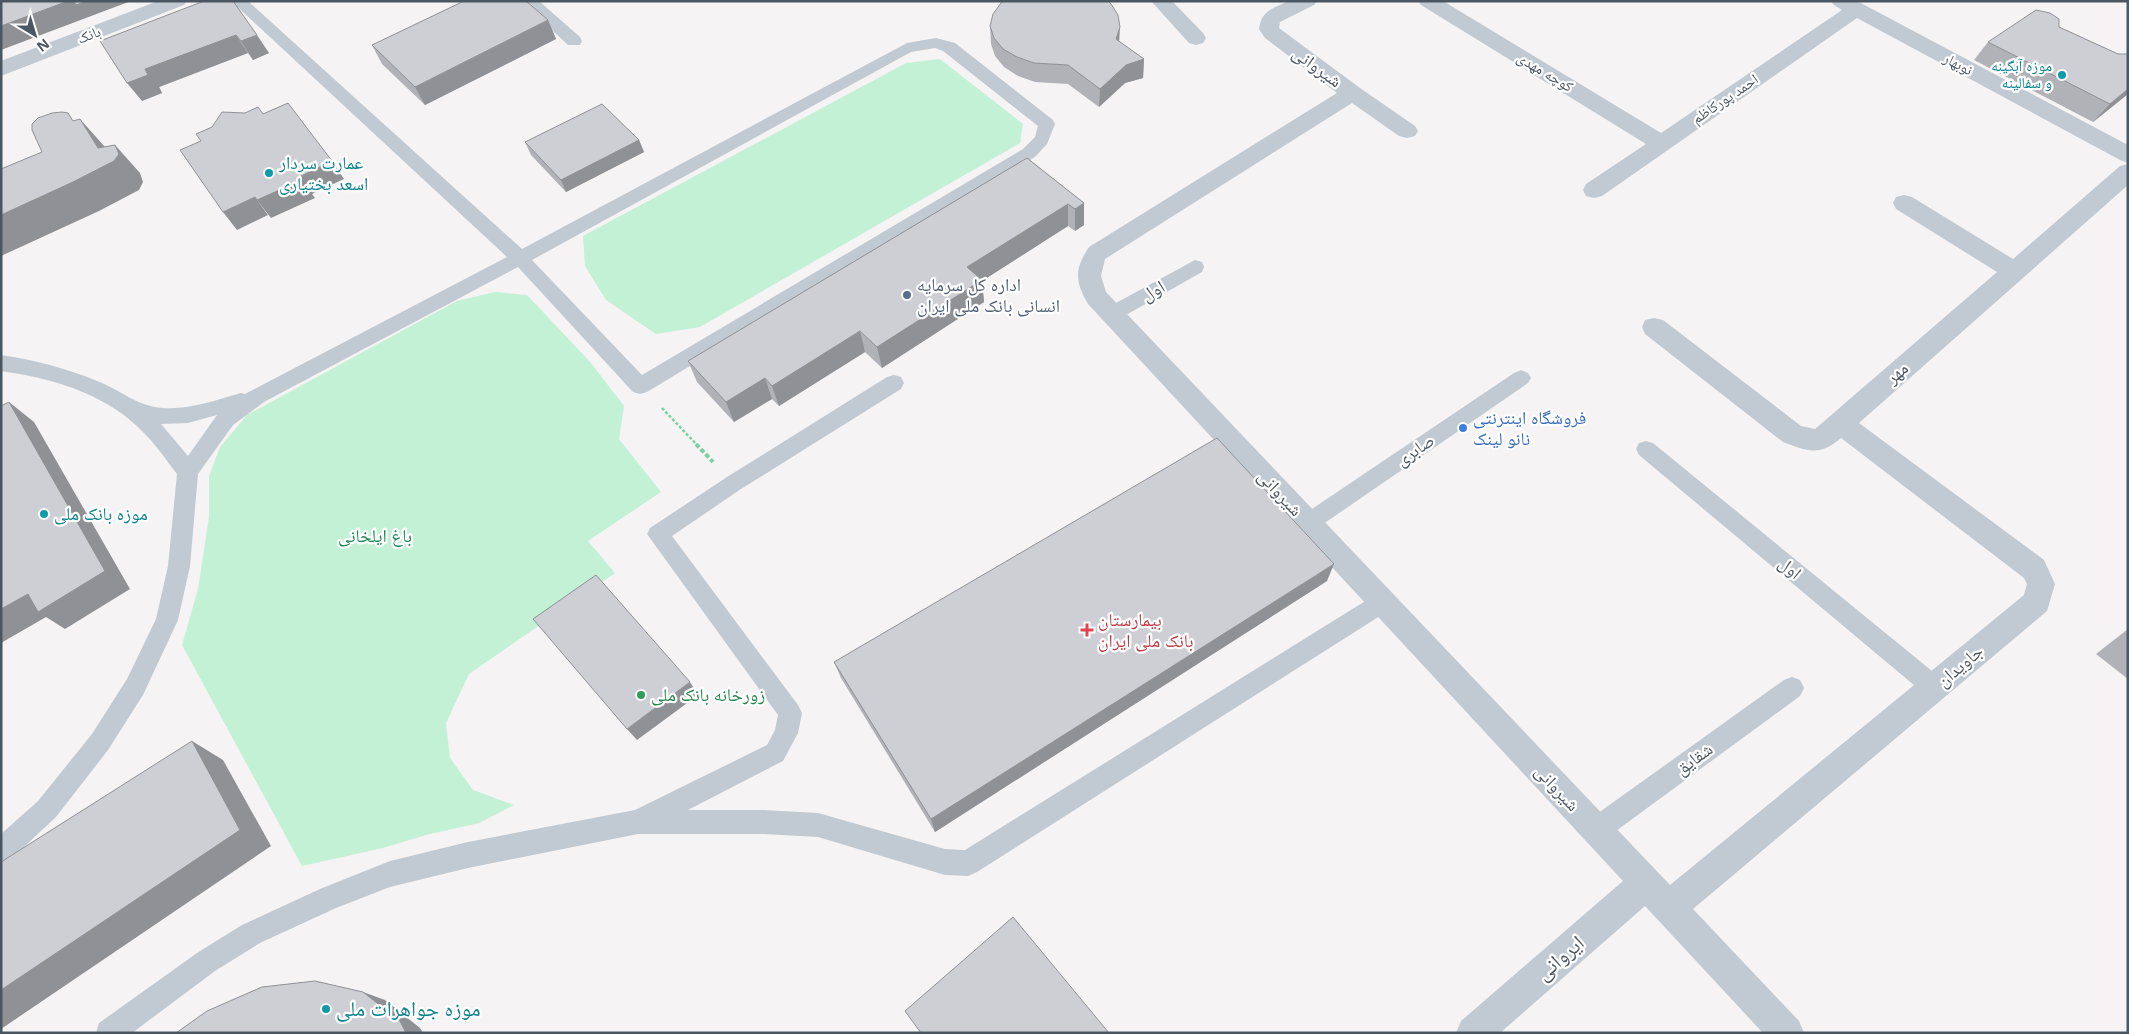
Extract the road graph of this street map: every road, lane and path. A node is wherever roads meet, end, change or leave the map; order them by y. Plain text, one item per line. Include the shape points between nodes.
1 (177, 1) edge
2 (239, 1) edge
3 (529, 1) edge
4 (1161, 1) edge
5 (1307, 1) edge
6 (1428, 1) edge
7 (1848, 5) edge
8 (1196, 38) dead end
9 (574, 41) dead end
10 (1, 69) edge
11 (1352, 93) junction
12 (1407, 131) dead end
13 (1661, 143) junction
14 (2128, 155) edge
15 (2128, 172) edge
16 (1594, 190) dead end
17 (1904, 203) dead end
18 (520, 258) junction
19 (1195, 267) dead end
20 (2014, 271) junction
21 (1104, 306) junction
22 (1654, 327) dead end
23 (1, 363) edge
24 (1521, 378) dead end
25 (894, 383) dead end
26 (640, 386) junction
27 (257, 396) junction
28 (132, 410) junction
29 (1840, 423) junction
30 (1646, 448) dead end
31 (188, 472) junction
32 (734, 483) junction
33 (1308, 523) junction
34 (1383, 602) junction
35 (1792, 688) dead end
36 (1935, 688) junction
37 (638, 822) junction
38 (1596, 830) junction
39 (1, 851) edge
40 (1646, 882) junction
41 (1669, 908) junction
42 (109, 1033) edge
43 (1473, 1033) edge
44 (1787, 1033) edge

1 - 10 street, بانک
2 - 18 lane
3 - 9 lane
4 - 8 street
5 - 11 street, شیروانی via 1270,20 1268,25 1272,34
6 - 13 street, کوچه مهدی
7 - 13 street, احمد پورکاظم
7 - 14 street, نوبهار
11 - 12 street
11 - 21 street, شیروانی via 1097,253 1091,262 1090,286
13 - 16 street, احمد پورکاظم
15 - 20 street, مهر
17 - 20 street
18 - 26 lane
18 - 26 lane via 908,48 936,44 949,47 1047,124 1042,140 1029,153
18 - 27 lane
19 - 21 lane, اول
20 - 29 street, مهر
21 - 33 street, شیروانی
22 - 29 street, مهر via 1792,434 1808,440 1821,440
23 - 28 lane via 67,378 116,399
24 - 33 lane, صابری
25 - 32 lane
26 - 32 path
27 - 28 lane via 188,415 163,416
27 - 31 lane via 226,419
28 - 31 lane via 142,417
29 - 36 street, جاویدان via 2034,569 2041,584 2037,602
30 - 36 lane, اول
31 - 39 lane via 179,566 168,620 135,687 100,742 47,809
32 - 37 lane via 658,534 790,713 786,733 775,753
33 - 34 street, شیروانی
34 - 37 lane via 968,862 945,862 818,825
34 - 38 street, شیروانی
35 - 38 lane, شقایق
36 - 41 street, جاویدان
37 - 42 lane via 390,874 329,898 251,934 206,962
38 - 40 street, شیروانی
40 - 41 street, شیروانی
40 - 43 street, ایروانی
41 - 44 street, شیروانی

